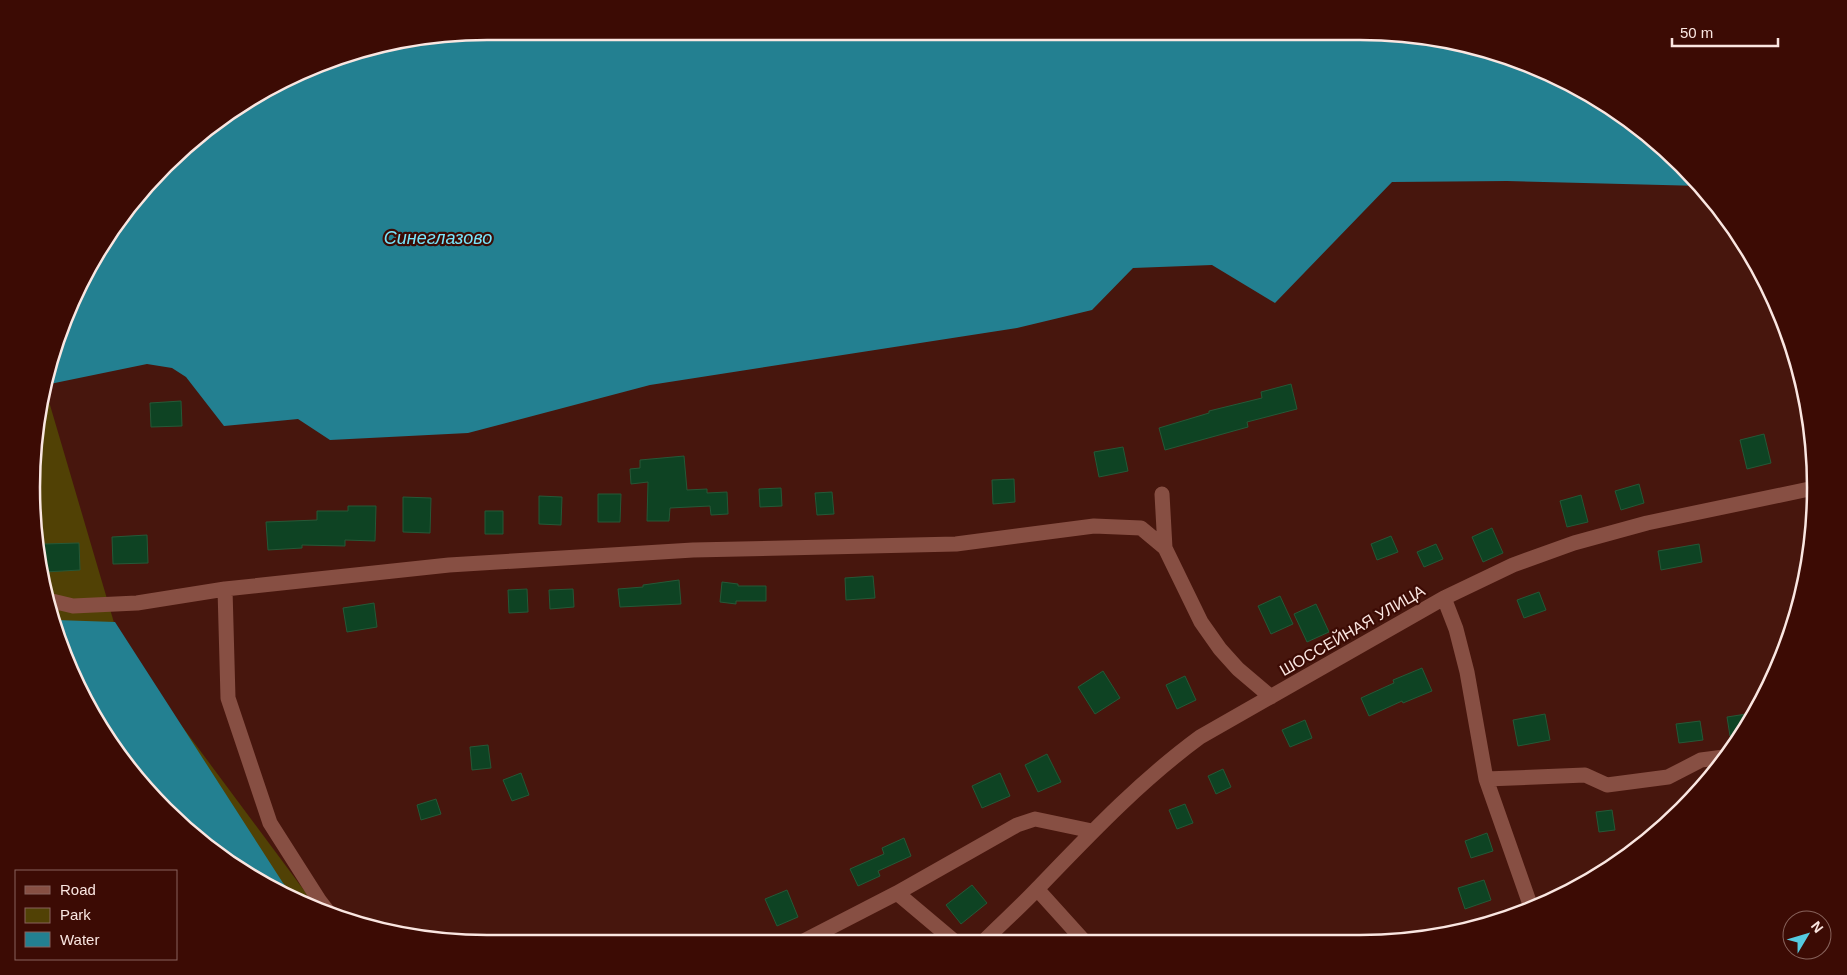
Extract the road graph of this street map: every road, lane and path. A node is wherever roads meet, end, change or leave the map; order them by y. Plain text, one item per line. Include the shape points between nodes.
1 (1807, 489) edge
2 (1162, 494) dead end
3 (1165, 548) junction
4 (225, 589) junction
5 (1444, 598) junction
6 (55, 602) edge
7 (1272, 697) junction
8 (1717, 757) edge
9 (1486, 779) junction
10 (1092, 831) junction
11 (1037, 889) junction
12 (897, 893) junction
13 (1529, 902) edge
14 (321, 903) edge
15 (816, 935) edge
16 (947, 935) edge
17 (990, 935) edge
18 (1079, 935) edge

1 - 5 street, ШОССЕЙНАЯ УЛИЦА via 1647,523 1574,543 1513,565
2 - 3 street
3 - 4 street via 1141,528 1094,526 956,544 693,550 450,565
3 - 7 street via 1201,622 1220,649
4 - 6 street via 138,604 73,606
4 - 14 street via 228,698 270,823
5 - 7 street, ШОССЕЙНАЯ УЛИЦА
5 - 9 street via 1467,672
7 - 10 street, ШОССЕЙНАЯ УЛИЦА via 1200,737 1168,760
8 - 9 street via 1701,760 1668,777 1606,785 1585,775
9 - 13 street
10 - 11 street, ШОССЕЙНАЯ УЛИЦА
10 - 12 street via 1035,819 1017,825
11 - 17 street, ШОССЕЙНАЯ УЛИЦА
11 - 18 street
12 - 15 street
12 - 16 street

